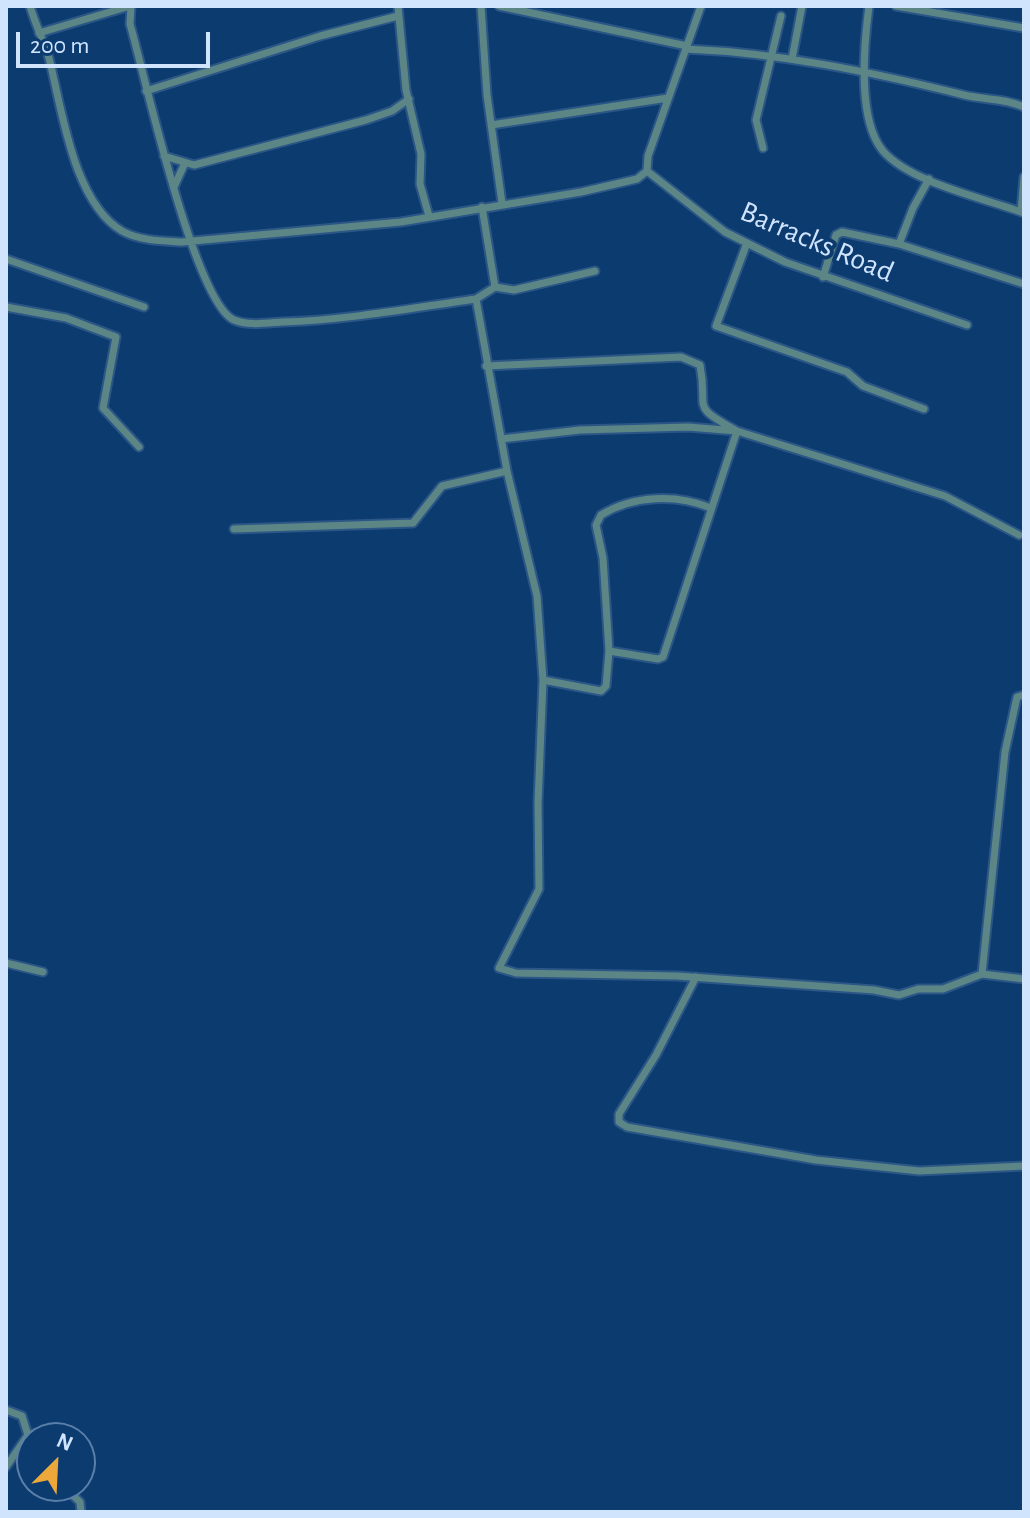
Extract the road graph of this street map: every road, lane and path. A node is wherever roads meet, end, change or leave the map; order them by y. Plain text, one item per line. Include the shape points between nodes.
1 (30, 6) edge
2 (98, 6) edge
3 (131, 6) edge
4 (398, 6) edge
5 (481, 6) edge
6 (499, 6) edge
7 (701, 6) edge
8 (802, 6) edge
9 (869, 6) edge
10 (896, 6) edge
11 (106, 15) junction
12 (398, 16) junction
13 (781, 16) dead end
14 (1024, 28) edge
15 (39, 33) junction
16 (686, 47) junction
17 (771, 55) junction
18 (792, 59) junction
19 (866, 71) junction
20 (146, 91) junction
21 (668, 98) junction
22 (409, 99) junction
23 (1024, 107) edge
24 (491, 125) junction
25 (763, 148) dead end
26 (163, 156) junction
27 (184, 165) junction
28 (647, 171) junction
29 (1024, 177) edge
30 (929, 179) junction
31 (174, 189) junction
32 (502, 203) junction
33 (482, 207) junction
34 (1023, 212) edge
35 (429, 216) junction
36 (192, 241) junction
37 (747, 243) junction
38 (899, 244) junction
39 (6, 259) edge
40 (595, 271) dead end
41 (823, 277) junction
42 (1024, 284) edge
43 (495, 287) junction
44 (476, 299) junction
45 (6, 307) edge
46 (144, 307) dead end
47 (967, 325) dead end
48 (486, 366) junction
49 (924, 409) dead end
50 (737, 431) junction
51 (501, 439) junction
52 (139, 447) dead end
53 (507, 471) junction
54 (711, 508) junction
55 (234, 529) dead end
56 (1019, 535) dead end
57 (609, 651) junction
58 (543, 680) junction
59 (1024, 695) edge
60 (6, 963) edge
61 (43, 972) dead end
62 (982, 974) junction
63 (696, 977) junction
64 (1024, 979) edge
65 (1024, 1166) edge
66 (6, 1410) edge
67 (24, 1422) edge

1 - 15 street
2 - 11 street
3 - 11 street
3 - 20 street via 130,24
4 - 12 street
5 - 24 street
6 - 16 street
7 - 16 street
8 - 18 street
9 - 19 street
10 - 14 street
11 - 15 street
12 - 20 street
12 - 22 street
13 - 17 street
15 - 36 street via 69,139 93,200 122,231 153,241
16 - 17 street
16 - 21 street
17 - 18 street
17 - 25 street via 756,120
18 - 19 street
19 - 23 street
19 - 30 street via 867,114 883,150
20 - 26 street
21 - 24 street
21 - 28 street
22 - 27 street via 392,111 325,132
22 - 35 street
24 - 32 street
26 - 27 street
26 - 31 street
27 - 31 street
28 - 32 street via 617,184
28 - 37 street, Barracks Road
29 - 34 street
30 - 34 street
30 - 38 street
31 - 36 street
32 - 33 street
33 - 35 street
33 - 43 street
35 - 36 street
36 - 44 street via 211,292 225,314 239,322 351,319
37 - 41 street, Barracks Road
37 - 49 street via 716,326 847,372 863,386
38 - 41 street via 842,232 836,235
38 - 42 street
39 - 46 street
40 - 43 street via 514,290
41 - 47 street, Barracks Road
43 - 44 street
44 - 48 street
45 - 52 street via 66,318 116,337 103,408
48 - 50 street via 681,357 700,365 705,413
48 - 51 street
50 - 51 street via 580,430
50 - 54 street
50 - 56 street via 945,496
51 - 53 street
53 - 55 street via 442,486 413,523
53 - 58 street via 537,596
54 - 57 street via 663,657
54 - 57 street via 688,499 657,497 601,515 596,525
57 - 58 street via 601,691
58 - 63 street via 539,889 499,968 516,973
59 - 62 street via 1017,697 1005,752
60 - 61 street
62 - 63 street via 952,987 899,995
62 - 64 street
63 - 65 street via 619,1114 619,1122 627,1127 816,1160 919,1171
66 - 67 street

